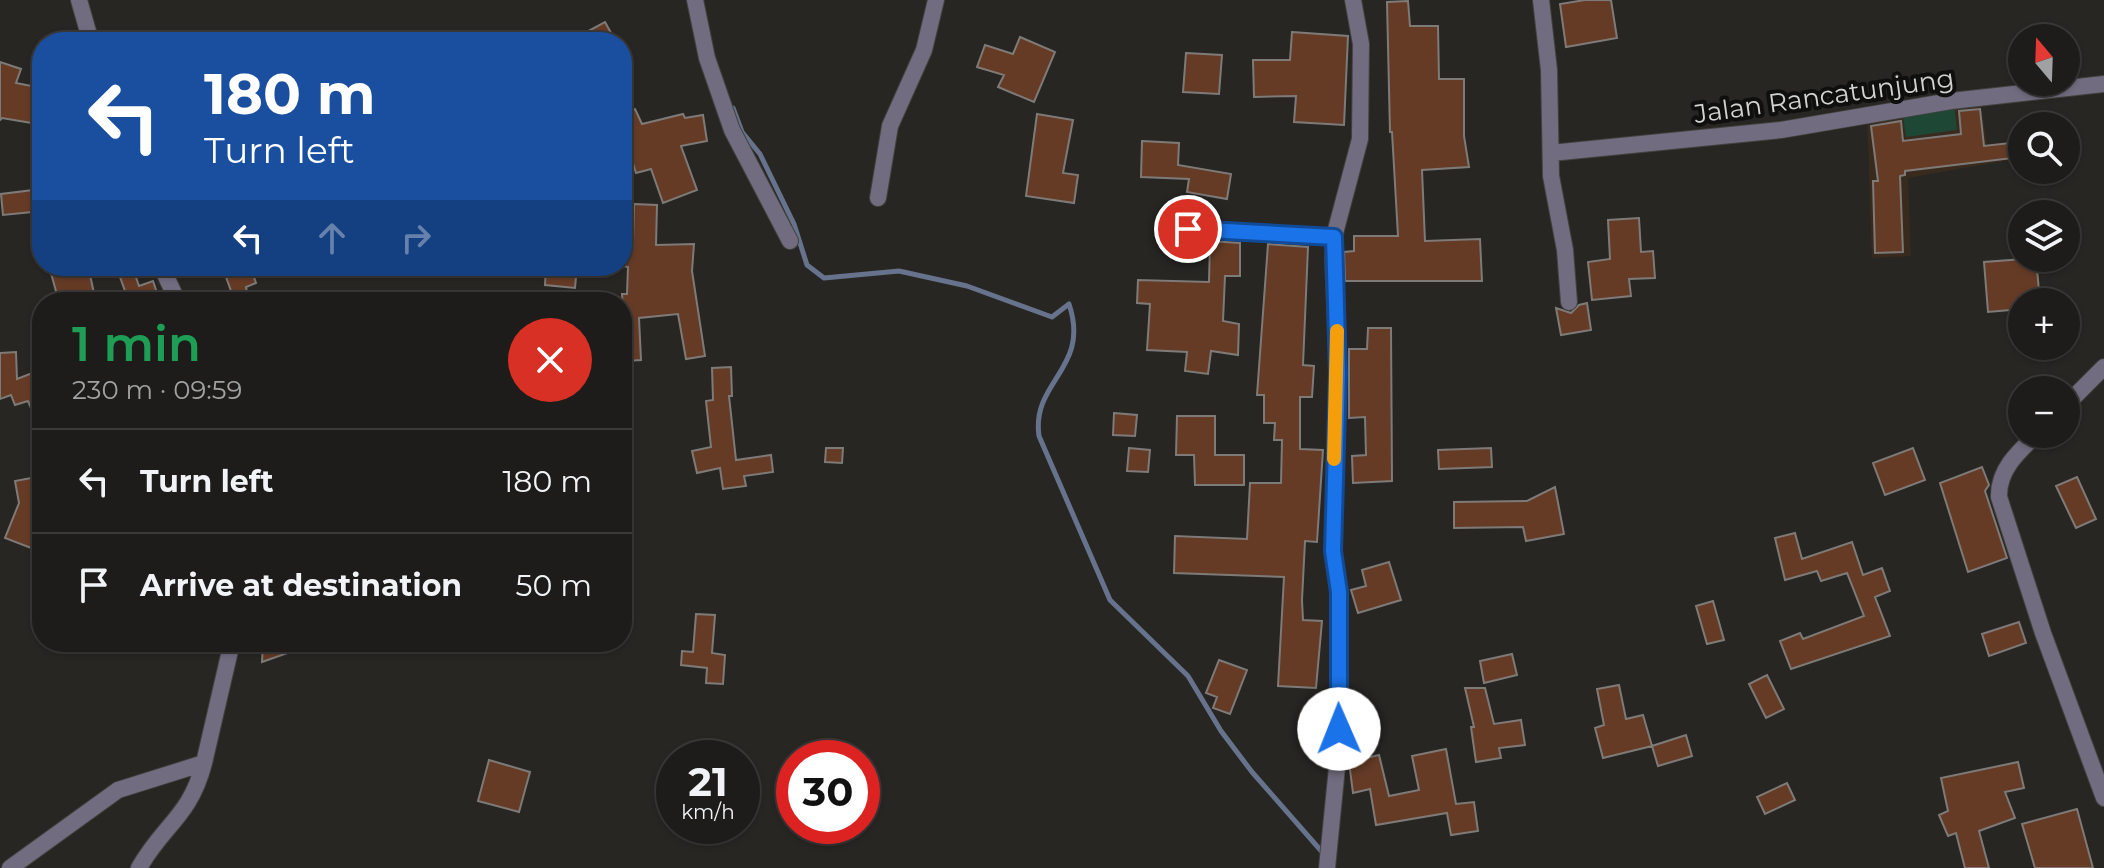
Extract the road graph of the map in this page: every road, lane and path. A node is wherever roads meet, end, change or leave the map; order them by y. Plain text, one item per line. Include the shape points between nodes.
1 (79, 0) edge
2 (695, 0) edge
3 (936, 0) edge
4 (1353, 0) edge
5 (1541, 0) edge
6 (88, 32) edge
7 (2104, 84) edge
8 (1551, 153) junction
9 (878, 198) dead end
10 (1188, 229) dead end
11 (1334, 237) junction
12 (790, 241) dead end
13 (1569, 302) dead end
14 (2104, 367) edge
15 (2080, 391) edge
16 (2025, 448) edge
17 (230, 652) edge
18 (204, 763) junction
19 (2104, 798) edge
20 (1327, 861) edge
21 (10, 868) edge
22 (139, 868) edge

1 - 6 street
2 - 12 street via 707,58 732,130
3 - 9 street via 924,50 890,126
4 - 11 street via 1361,44 1360,139
5 - 8 street
7 - 8 street, Jalan Rancatunjung via 1910,106 1794,128
8 - 13 street
10 - 11 street
11 - 20 street via 1338,373 1333,551 1339,592 1339,747
14 - 15 street
16 - 19 street via 2004,471 1999,497
17 - 18 street
18 - 21 street via 118,790
18 - 22 street via 181,816

